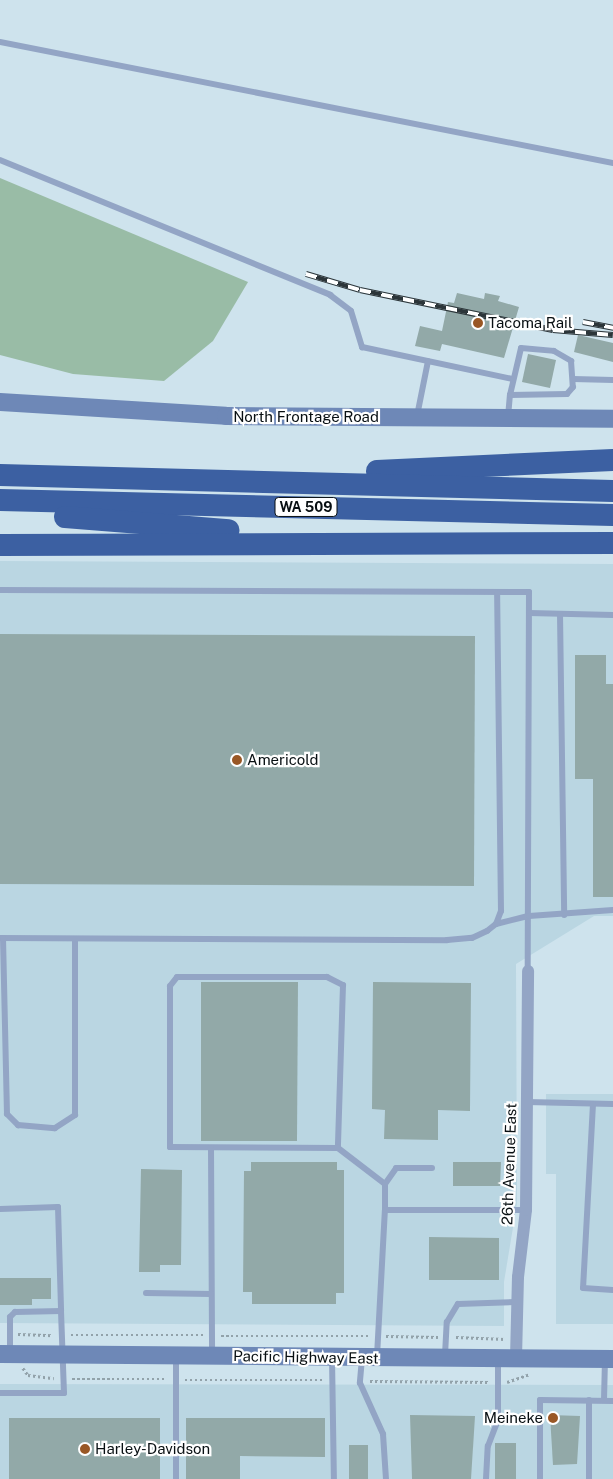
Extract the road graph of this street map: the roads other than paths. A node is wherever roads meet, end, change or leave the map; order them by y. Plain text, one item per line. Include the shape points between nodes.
1 (0, 42) edge
2 (0, 160) edge
3 (613, 163) edge
4 (428, 361) junction
5 (514, 379) junction
6 (572, 379) junction
7 (613, 380) edge
8 (510, 395) junction
9 (0, 402) edge
10 (416, 418) junction
11 (508, 418) junction
12 (613, 419) edge
13 (613, 460) edge
14 (0, 475) edge
15 (73, 477) junction
16 (613, 491) edge
17 (0, 500) edge
18 (0, 511) edge
19 (613, 515) edge
20 (501, 542) junction
21 (613, 543) edge
22 (0, 545) edge
23 (0, 590) edge
24 (497, 593) junction
25 (529, 613) junction
26 (560, 614) junction
27 (613, 615) edge
28 (613, 910) edge
29 (529, 916) junction
30 (564, 916) junction
31 (496, 924) junction
32 (2, 938) edge
33 (75, 938) junction
34 (528, 971) joint
35 (528, 1102) junction
36 (593, 1104) junction
37 (613, 1104) edge
38 (211, 1148) junction
39 (338, 1148) junction
40 (432, 1168) dead end
41 (386, 1184) junction
42 (0, 1209) edge
43 (385, 1210) junction
44 (526, 1210) junction
45 (613, 1290) edge
46 (146, 1293) dead end
47 (211, 1294) junction
48 (517, 1302) junction
49 (61, 1311) junction
50 (516, 1352) junction
51 (5, 1354) edge
52 (65, 1354) junction
53 (176, 1355) junction
54 (212, 1356) junction
55 (332, 1357) junction
56 (370, 1357) junction
57 (445, 1358) junction
58 (498, 1358) junction
59 (609, 1359) edge
60 (0, 1394) edge
61 (589, 1400) junction
62 (604, 1400) junction
63 (613, 1401) edge
64 (176, 1479) edge
65 (334, 1479) edge
66 (386, 1479) edge
67 (486, 1479) edge
68 (540, 1479) edge
69 (589, 1479) edge

1 - 3 lane
2 - 4 lane via 330,295 351,311 362,347
4 - 5 lane
4 - 10 lane
5 - 6 lane via 520,351 528,346 568,358
5 - 8 lane
6 - 7 lane
6 - 8 lane via 571,391 564,395
8 - 11 lane
9 - 10 street, North Frontage Road via 160,414
10 - 11 street, North Frontage Road
11 - 12 street, North Frontage Road
13 - 15 highway via 446,470
14 - 15 highway, WA 509
15 - 16 highway, WA 509
17 - 19 highway, WA 509
18 - 20 highway via 249,532
20 - 21 highway
20 - 22 highway
23 - 24 lane
24 - 25 lane via 529,592
24 - 31 lane via 501,911
25 - 26 lane
25 - 29 lane
26 - 27 lane
26 - 30 lane
28 - 30 lane
29 - 30 lane
29 - 31 lane
29 - 34 lane
31 - 33 lane via 472,938 447,940
32 - 33 lane
32 - 33 lane via 6,1114 18,1125 55,1128 76,1116
34 - 35 street, 26th Avenue East
35 - 36 lane
35 - 44 street, 26th Avenue East
36 - 37 lane
36 - 45 lane via 583,1288
38 - 39 lane
38 - 39 lane via 170,1148 170,986 177,977 327,977 343,985
38 - 47 lane
39 - 41 lane
40 - 41 lane via 396,1168
41 - 43 lane
42 - 49 lane via 58,1207
43 - 44 lane
43 - 56 lane via 378,1336
44 - 48 street, 26th Avenue East
46 - 47 lane
47 - 54 lane
48 - 50 street, 26th Avenue East
48 - 57 lane via 458,1304 447,1322
49 - 51 lane via 15,1312 10,1317
49 - 52 lane
50 - 58 street, Pacific Highway East
50 - 59 street, Pacific Highway East
51 - 52 street, Pacific Highway East
52 - 53 street, Pacific Highway East
52 - 60 lane via 64,1392
53 - 54 street, Pacific Highway East
53 - 64 lane
54 - 55 street, Pacific Highway East
55 - 56 street, Pacific Highway East
55 - 65 lane
56 - 57 street, Pacific Highway East
56 - 66 lane via 360,1381 363,1395 383,1434
57 - 58 street, Pacific Highway East
58 - 67 lane via 498,1420 488,1446
59 - 62 lane
61 - 62 lane
61 - 68 lane via 540,1400
61 - 69 lane
62 - 63 lane

